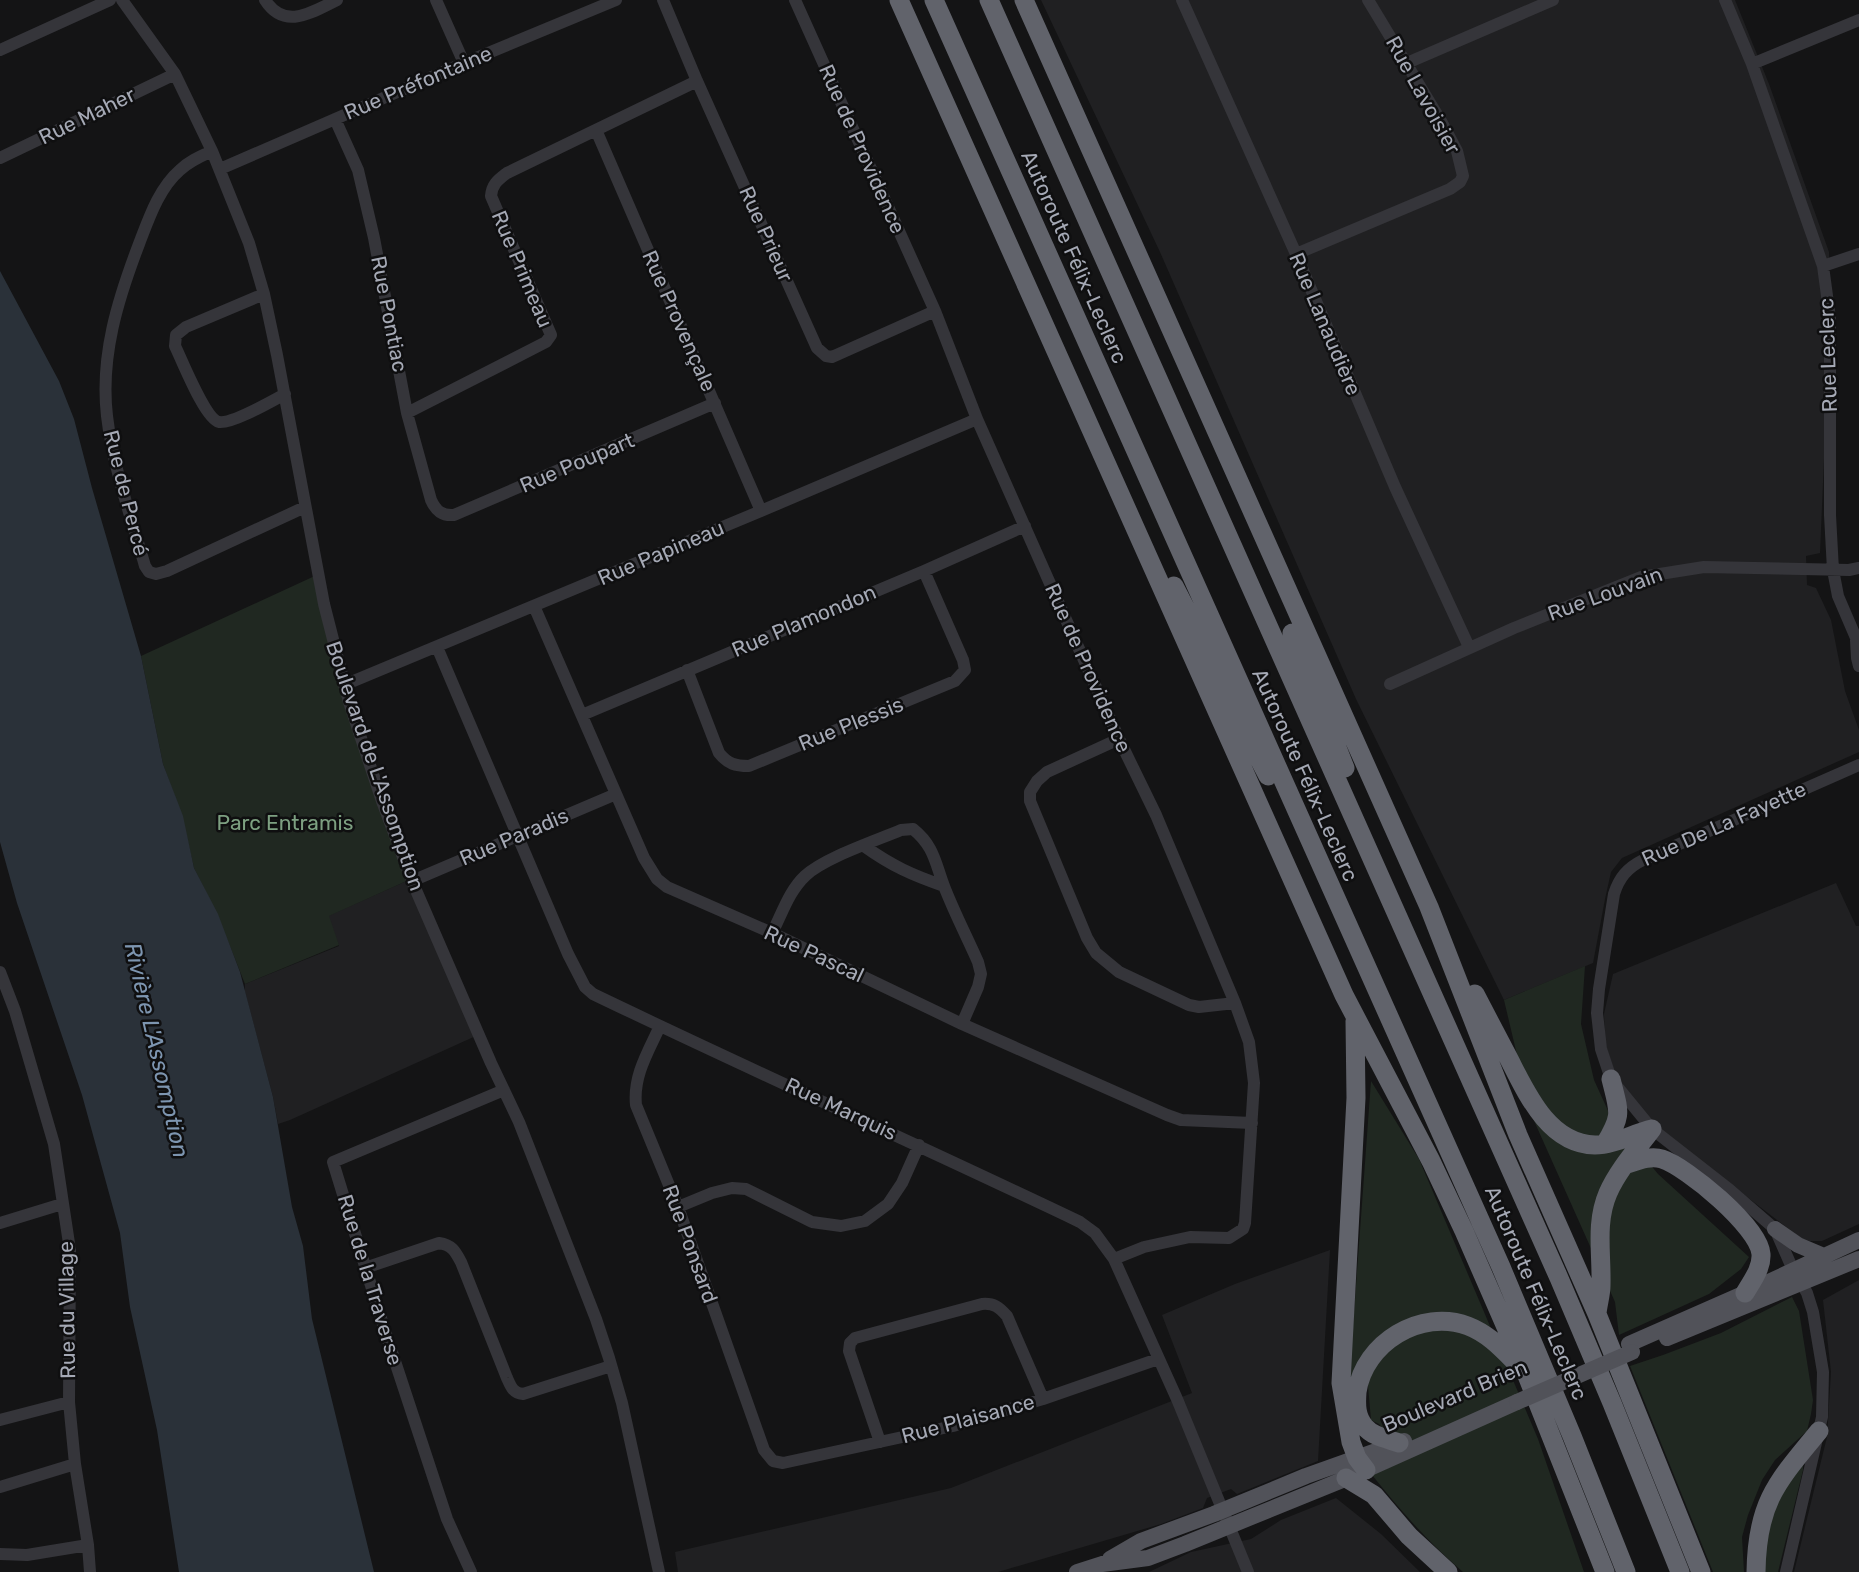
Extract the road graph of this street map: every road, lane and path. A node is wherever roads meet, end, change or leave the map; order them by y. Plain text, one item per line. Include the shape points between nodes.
1 (110, 0) edge
2 (122, 0) edge
3 (265, 0) edge
4 (337, 0) edge
5 (436, 0) edge
6 (616, 0) edge
7 (663, 0) edge
8 (795, 0) edge
9 (899, 0) edge
10 (934, 0) edge
11 (989, 0) edge
12 (1024, 0) edge
13 (1182, 0) edge
14 (1368, 0) edge
15 (1553, 0) edge
16 (1725, 0) edge
17 (1859, 20) edge
18 (0, 50) edge
19 (464, 62) junction
20 (1407, 63) junction
21 (1752, 64) junction
22 (175, 74) junction
23 (697, 81) junction
24 (335, 119) junction
25 (596, 130) junction
26 (212, 151) junction
27 (0, 158) edge
28 (220, 169) junction
29 (1296, 254) junction
30 (1859, 254) edge
31 (1823, 266) junction
32 (264, 293) junction
33 (935, 311) junction
34 (285, 394) junction
35 (715, 403) junction
36 (407, 413) junction
37 (977, 419) junction
38 (1092, 431) junction
39 (1224, 449) junction
40 (305, 507) junction
41 (437, 511) joint
42 (761, 512) junction
43 (1026, 526) junction
44 (1859, 568) edge
45 (924, 570) junction
46 (1833, 570) junction
47 (534, 607) junction
48 (1858, 643) edge
49 (437, 647) junction
50 (1469, 647) junction
51 (1859, 666) edge
52 (687, 670) junction
53 (1390, 684) dead end
54 (344, 685) junction
55 (582, 715) junction
56 (1119, 739) junction
57 (1859, 765) edge
58 (616, 794) junction
59 (518, 835) junction
60 (864, 846) junction
61 (412, 881) junction
62 (944, 886) junction
63 (1336, 901) junction
64 (1429, 907) junction
65 (772, 933) junction
66 (0, 972) edge
67 (1424, 975) junction
68 (1235, 1003) junction
69 (1355, 1019) junction
70 (962, 1024) junction
71 (660, 1026) junction
72 (1611, 1079) junction
73 (503, 1090) junction
74 (1252, 1123) junction
75 (1652, 1129) junction
76 (1605, 1144) junction
77 (919, 1145) junction
78 (1625, 1165) junction
79 (62, 1204) junction
80 (678, 1206) junction
81 (0, 1223) edge
82 (1775, 1229) junction
83 (1859, 1240) edge
84 (1824, 1256) junction
85 (1114, 1259) junction
86 (1859, 1259) edge
87 (365, 1268) junction
88 (1798, 1276) junction
89 (1745, 1293) junction
90 (1597, 1314) junction
91 (1630, 1348) junction
92 (1158, 1359) junction
93 (611, 1366) junction
94 (1526, 1373) junction
95 (1515, 1398) junction
96 (1043, 1399) junction
97 (69, 1402) junction
98 (0, 1420) edge
99 (1819, 1430) junction
100 (880, 1442) junction
101 (1399, 1443) junction
102 (774, 1461) joint
103 (75, 1464) junction
104 (1361, 1464) junction
105 (1346, 1478) junction
106 (0, 1487) edge
107 (1223, 1510) junction
108 (1230, 1526) junction
109 (88, 1545) junction
110 (0, 1554) edge
111 (1102, 1564) junction
112 (90, 1572) edge
113 (471, 1572) edge
114 (659, 1572) edge
115 (1077, 1572) edge
116 (1248, 1572) edge
117 (1448, 1572) edge
118 (1605, 1572) edge
119 (1626, 1572) edge
120 (1680, 1572) edge
121 (1701, 1572) edge
122 (1756, 1572) edge
123 (1786, 1572) edge

1 - 18 street
2 - 22 street, Boulevard de L'Assomption
3 - 4 street via 278,13 292,17
5 - 19 street
6 - 19 street, Rue Préfontaine
7 - 23 street, Rue Prieur
8 - 33 street, Rue de Providence
9 - 38 highway
10 - 63 highway, Autoroute Félix-Leclerc
11 - 67 highway, Autoroute Félix-Leclerc
12 - 39 highway
13 - 29 street, Rue Lanaudière
14 - 20 street, Rue Lavoisier
15 - 20 street
16 - 21 street, Rue Leclerc
17 - 21 street
19 - 24 street, Rue Préfontaine
20 - 29 street, Rue Lavoisier via 1457,151 1463,176 1460,182
21 - 31 street, Rue Leclerc
22 - 26 street, Boulevard de L'Assomption
22 - 27 street, Rue Maher
23 - 25 street, Rue Primeau
23 - 33 street, Rue Prieur via 821,352 832,358
24 - 28 street, Rue Préfontaine
24 - 36 street, Rue Pontiac via 366,200
25 - 35 street, Rue Provençale
25 - 36 street, Rue Primeau via 507,173 492,189 491,196 550,329 547,342
26 - 28 street, Boulevard de L'Assomption
26 - 40 street, Rue de Percé via 181,168 152,212 112,323 106,414 113,450 149,572 167,571
28 - 32 street, Boulevard de L'Assomption
29 - 50 street, Rue Lanaudière
30 - 31 street
31 - 46 street, Rue Leclerc via 1830,318
32 - 34 street, Boulevard de L'Assomption
32 - 34 street via 186,327 176,335 175,346 204,408 220,422
33 - 37 street, Rue de Providence
34 - 40 street, Boulevard de L'Assomption
35 - 41 street, Rue Poupart via 454,515
35 - 42 street, Rue Provençale
36 - 41 street, Rue Pontiac
37 - 42 street, Rue Papineau
37 - 43 street, Rue de Providence
38 - 63 highway
38 - 69 highway
39 - 64 highway
39 - 67 highway via 1264,568
40 - 54 street, Boulevard de L'Assomption
42 - 47 street, Rue Papineau
43 - 45 street, Rue Plamondon
43 - 56 street, Rue de Providence
44 - 46 street, Rue Louvain
45 - 52 street, Rue Plamondon
45 - 52 street, Rue Plessis via 963,660 965,670 955,681 749,766 735,766 719,753
46 - 48 street, Rue Leclerc via 1838,596
46 - 50 street, Rue Louvain via 1704,567 1647,576
47 - 49 street, Rue Papineau
47 - 55 street, Rue Pascal
48 - 51 street, Rue Leclerc
49 - 54 street, Rue Papineau
49 - 59 street, Rue Marquis
50 - 53 street, Rue Louvain
52 - 55 street, Rue Plamondon
54 - 61 street, Boulevard de L'Assomption
55 - 58 street, Rue Pascal
56 - 68 street, Rue de Providence
56 - 68 street via 1047,772 1030,792 1087,938 1096,953 1119,972 1189,1005
57 - 72 street, Rue De La Fayette via 1643,860 1622,875 1614,894 1597,1002 1599,1040
58 - 59 street, Rue Paradis
58 - 65 street, Rue Pascal via 657,879
59 - 61 street, Rue Paradis
59 - 71 street, Rue Marquis via 585,988
60 - 62 street via 914,876
60 - 62 street via 913,829 933,851
60 - 65 street via 806,875 792,891
61 - 73 street, Boulevard de L'Assomption
62 - 70 street via 981,974
63 - 119 highway, Autoroute Félix-Leclerc via 1501,1267
64 - 76 highway via 1542,1115 1571,1139
64 - 90 highway via 1522,1144
65 - 70 street, Rue Pascal
66 - 79 street, Rue du Village via 54,1144
67 - 120 highway, Autoroute Félix-Leclerc via 1573,1310
68 - 74 street, Rue de Providence via 1250,1042
69 - 94 highway via 1441,1181
69 - 104 highway via 1356,1098 1341,1391 1352,1447
70 - 74 street, Rue Pascal via 1181,1120
71 - 77 street, Rue Marquis
71 - 80 street, Rue Ponsard via 637,1077 636,1105
72 - 75 street, Rue De La Fayette
72 - 76 highway via 1618,1117
73 - 87 street, Rue de la Traverse via 333,1162
73 - 93 street, Boulevard de L'Assomption via 544,1182
74 - 85 street, Rue de Providence via 1243,1229 1229,1238 1190,1237
75 - 76 highway
75 - 78 highway
75 - 82 street, Rue De La Fayette
77 - 80 street via 888,1204 865,1221 841,1226 812,1222 746,1189 732,1188
77 - 85 street, Rue Marquis via 1080,1222 1095,1233
78 - 89 highway via 1650,1158 1665,1160 1738,1217 1761,1253
78 - 90 highway via 1602,1213
79 - 81 street
79 - 97 street, Rue du Village via 70,1250
80 - 102 street, Rue Ponsard via 764,1450
82 - 84 main road
82 - 88 street, Rue De La Fayette
83 - 84 main road, Boulevard Brien
84 - 88 main road, Boulevard Brien
85 - 92 street, Rue Marquis
86 - 88 main road, Boulevard Brien
87 - 93 street via 439,1243 454,1249 517,1393
87 - 113 street, Rue de la Traverse via 447,1519
88 - 89 main road, Boulevard Brien
88 - 91 main road, Boulevard Brien
88 - 99 street, Rue De La Fayette via 1813,1312 1821,1354 1824,1385
89 - 91 main road, Boulevard Brien
90 - 121 highway
91 - 95 main road, Boulevard Brien
92 - 96 street, Rue Plaisance
92 - 107 street, Rue Marquis
93 - 114 street, Boulevard de L'Assomption
94 - 101 highway via 1495,1342 1466,1325 1433,1321 1398,1334 1366,1364 1356,1403 1368,1430
94 - 118 highway
95 - 101 main road, Boulevard Brien
95 - 104 main road, Boulevard Brien
96 - 100 street, Rue Plaisance
96 - 100 street via 1007,1316 1000,1307 982,1304 850,1343
97 - 98 street
97 - 103 street, Rue du Village
99 - 122 highway via 1768,1502
99 - 123 street, Rue De La Fayette
100 - 102 street, Rue Plaisance via 783,1463
101 - 104 main road, Boulevard Brien
103 - 106 street
103 - 109 street, Rue du Village
104 - 105 main road, Boulevard Brien
104 - 107 main road, Boulevard Brien via 1306,1476
105 - 108 main road, Boulevard Brien
105 - 117 highway via 1374,1494 1409,1536
107 - 108 street, Rue Marquis
107 - 111 main road, Boulevard Brien via 1141,1541
108 - 111 main road, Boulevard Brien via 1148,1558
108 - 116 street, Rue Marquis
109 - 110 street via 27,1555
109 - 112 street, Rue du Village
111 - 115 main road, Boulevard Brien

